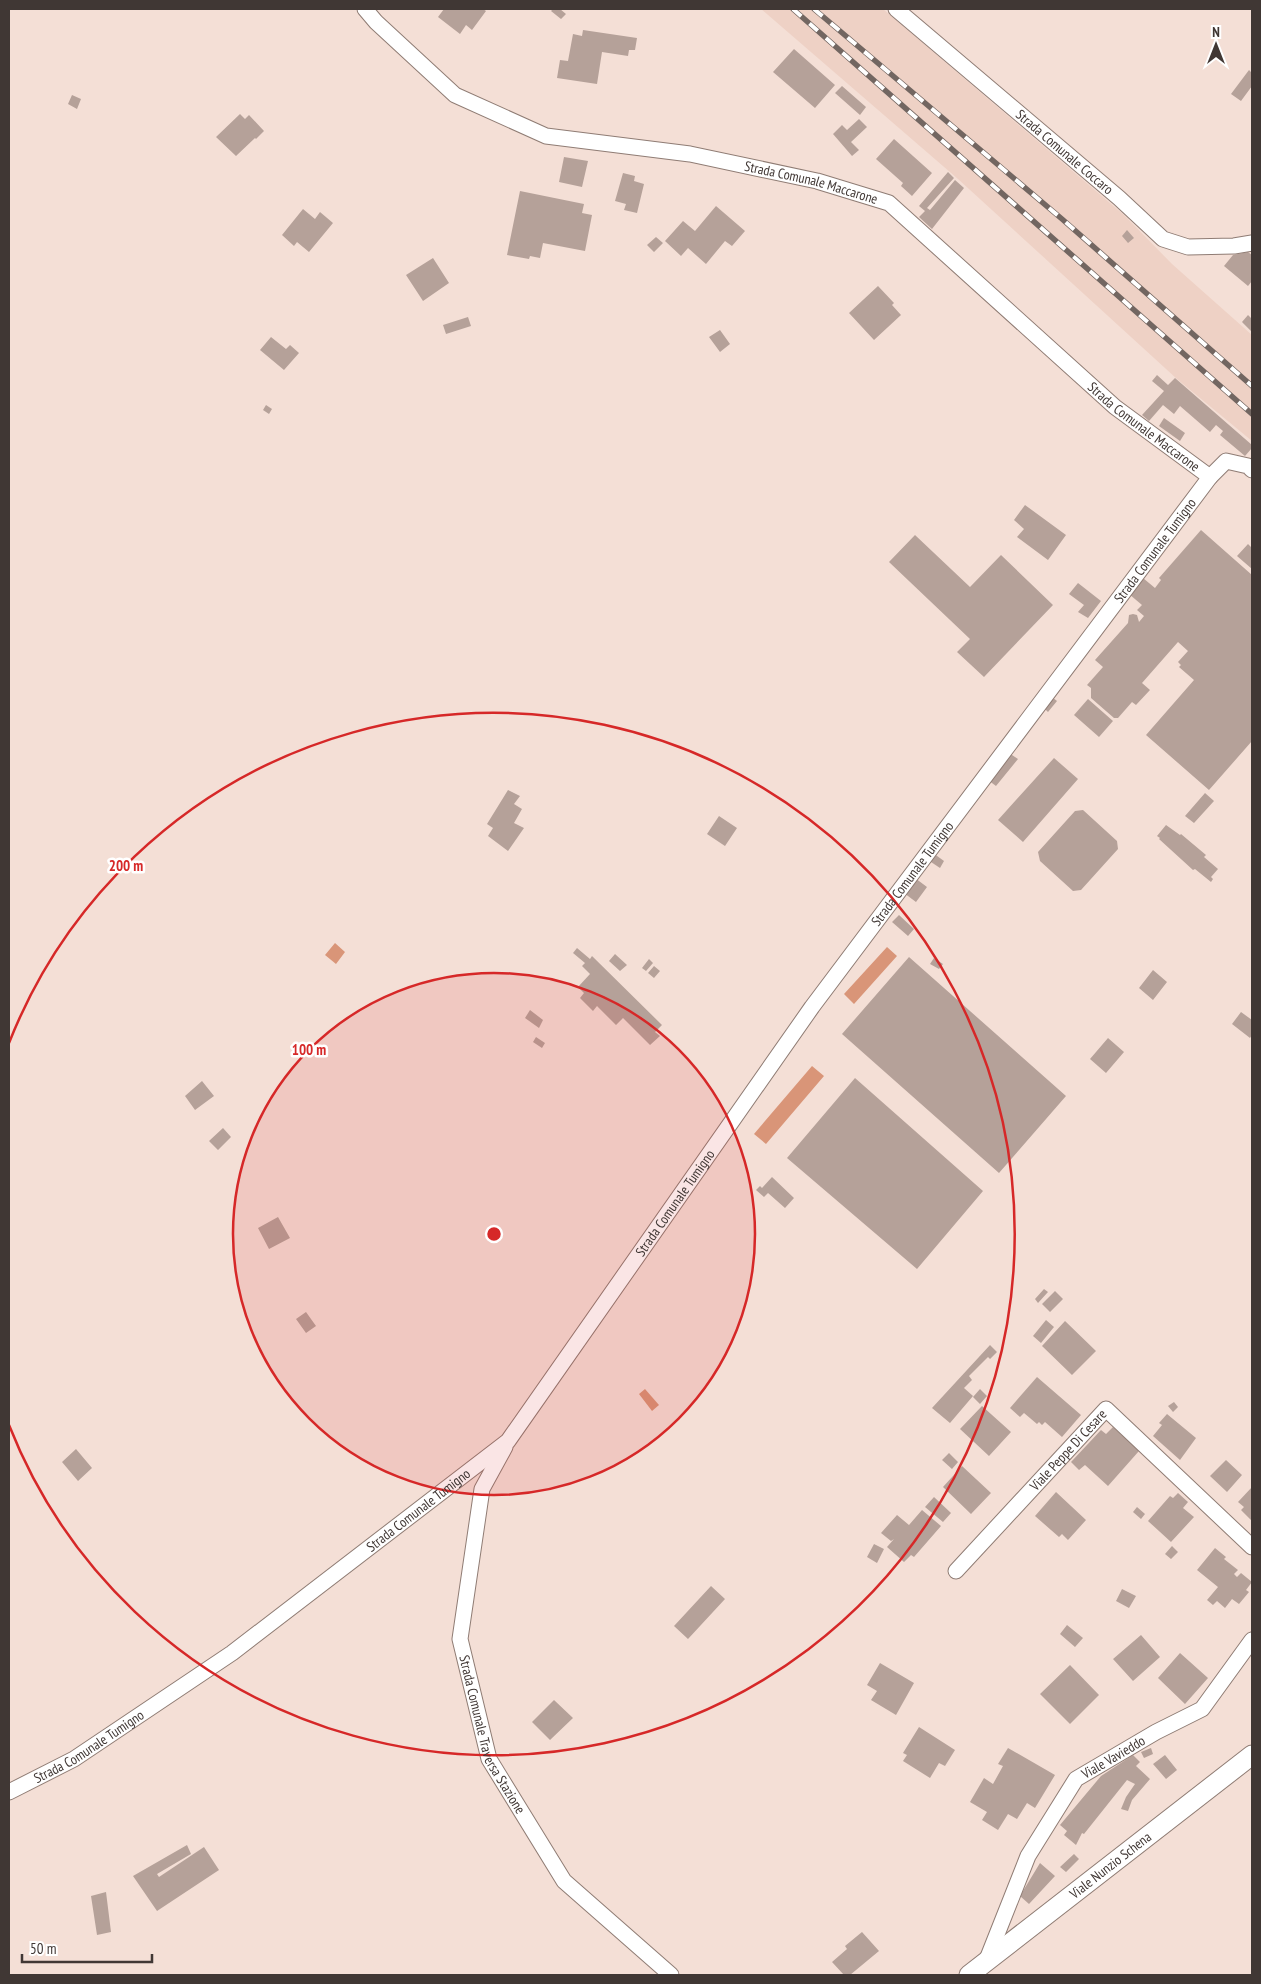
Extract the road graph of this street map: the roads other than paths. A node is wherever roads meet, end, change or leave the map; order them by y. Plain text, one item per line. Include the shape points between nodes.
1 (365, 9) edge
2 (896, 9) edge
3 (1252, 242) edge
4 (1252, 470) edge
5 (1210, 477) junction
6 (508, 1441) junction
7 (1252, 1547) edge
8 (956, 1571) dead end
9 (1252, 1640) edge
10 (1252, 1755) edge
11 (9, 1792) edge
12 (986, 1962) junction
13 (671, 1975) edge
14 (969, 1975) edge

1 - 5 street, Strada Comunale Maccarone via 455,95 546,136 690,154 817,181 889,203 1115,406
2 - 3 street, Strada Comunale Coccaro via 1163,239 1188,247 1234,246
4 - 5 street, Strada Comunale Maccarone via 1226,461
5 - 6 street, Strada Comunale Tumigno via 812,1007
6 - 11 street, Strada Comunale Tumigno via 232,1653 74,1759
6 - 13 street, Strada Comunale Traversa Stazione via 482,1488 460,1639 489,1759 564,1881
7 - 8 street, Viale Peppe Di Cesare via 1106,1410
9 - 12 street, Viale Vavieddo via 1202,1709 1076,1779 1028,1856
10 - 12 street, Viale Nunzio Schena
12 - 14 street, Viale Nunzio Schena

